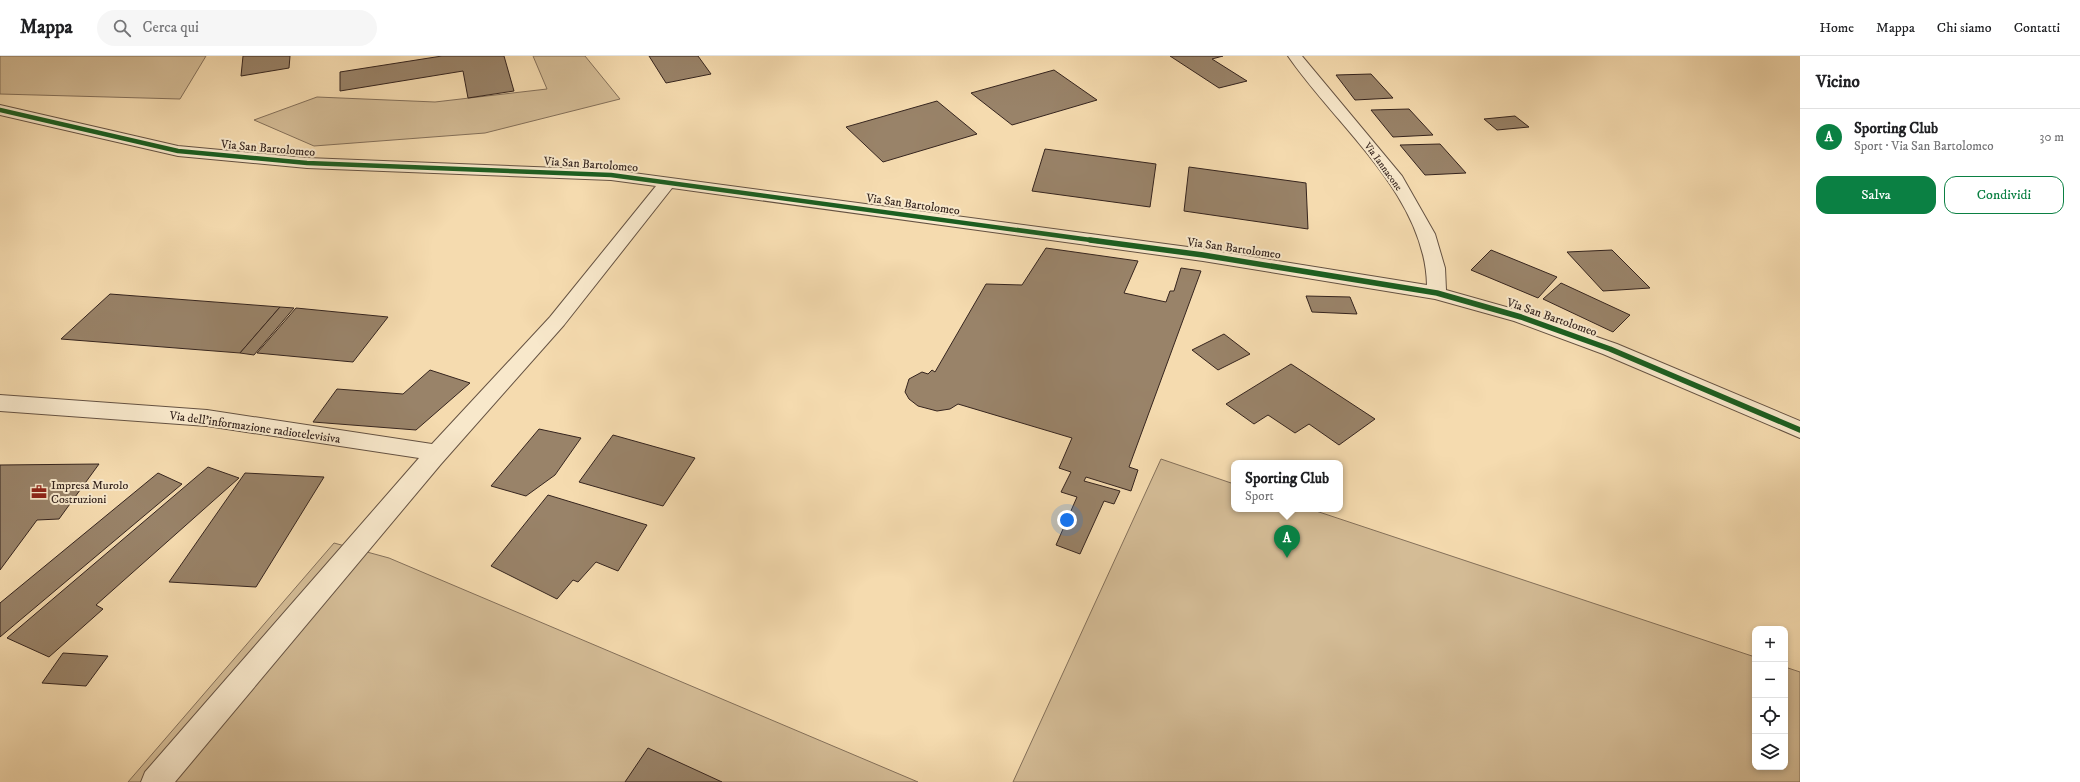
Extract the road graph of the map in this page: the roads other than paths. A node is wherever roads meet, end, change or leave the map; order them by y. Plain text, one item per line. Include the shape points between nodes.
1 (1295, 56) edge
2 (0, 110) edge
3 (668, 182) junction
4 (1437, 293) junction
5 (0, 403) edge
6 (1800, 430) edge
7 (438, 453) junction
8 (156, 782) edge

1 - 4 street, Via Iannacone via 1394,176 1426,234 1436,268
2 - 3 street, Via San Bartolomeo via 178,151 307,163 611,175
3 - 4 street, Via San Bartolomeo via 1234,259
3 - 7 street via 557,321
4 - 6 street, Via San Bartolomeo via 1521,317 1610,349
5 - 7 street, Via dell'informazione radiotelevisiva via 207,418
7 - 8 street

